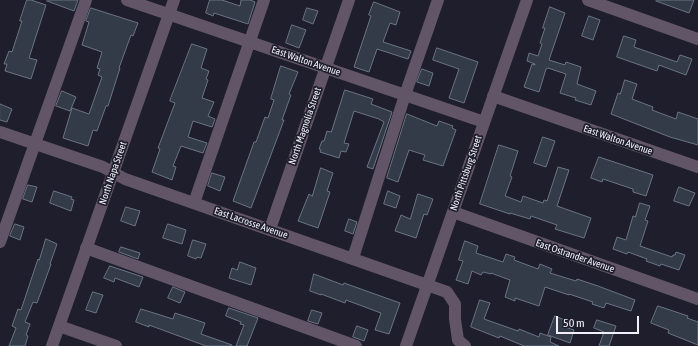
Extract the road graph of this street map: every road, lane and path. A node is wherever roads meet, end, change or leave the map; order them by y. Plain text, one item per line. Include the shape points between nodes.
1 (86, 0) edge
2 (127, 0) edge
3 (174, 0) edge
4 (264, 0) edge
5 (348, 0) edge
6 (438, 0) edge
7 (527, 0) edge
8 (588, 0) edge
9 (169, 14) junction
10 (698, 39) edge
11 (249, 41) junction
12 (325, 67) junction
13 (405, 95) junction
14 (493, 96) junction
15 (484, 122) junction
16 (0, 132) edge
17 (34, 144) junction
18 (698, 167) edge
19 (113, 173) junction
20 (194, 203) junction
21 (453, 212) junction
22 (270, 229) junction
23 (0, 242) edge
24 (86, 248) junction
25 (353, 258) junction
26 (428, 285) junction
27 (698, 299) edge
28 (59, 326) junction
29 (52, 346) edge
30 (116, 346) edge
31 (356, 346) edge
32 (406, 346) edge
33 (465, 346) edge

1 - 17 street
2 - 9 street, East Walton Avenue
3 - 9 street, North Napa Street
4 - 11 street
5 - 12 street, North Magnolia Street
6 - 13 street
7 - 14 street, North Pittsburg Street
8 - 10 street
9 - 11 street, East Walton Avenue
9 - 19 street, North Napa Street
11 - 12 street, East Walton Avenue
11 - 20 street
12 - 13 street, East Walton Avenue
12 - 22 street, North Magnolia Street
13 - 15 street, East Walton Avenue
13 - 25 street
14 - 15 street, North Pittsburg Street
14 - 18 street, East Walton Avenue
15 - 21 street, North Pittsburg Street
16 - 17 street, East Lacrosse Avenue
17 - 19 street, East Lacrosse Avenue
17 - 23 street
19 - 20 street, East Lacrosse Avenue
19 - 24 street, North Napa Street
20 - 22 street, East Lacrosse Avenue
21 - 26 street, North Pittsburg Street
21 - 27 street, East Ostrander Avenue
22 - 25 street, East Lacrosse Avenue
24 - 28 street, North Napa Street
24 - 31 street
25 - 26 street, East Lacrosse Avenue
26 - 32 street, North Pittsburg Street
26 - 33 street, East Lacrosse Avenue via 447,292 455,304 458,340
28 - 29 street, North Napa Street
28 - 30 street

